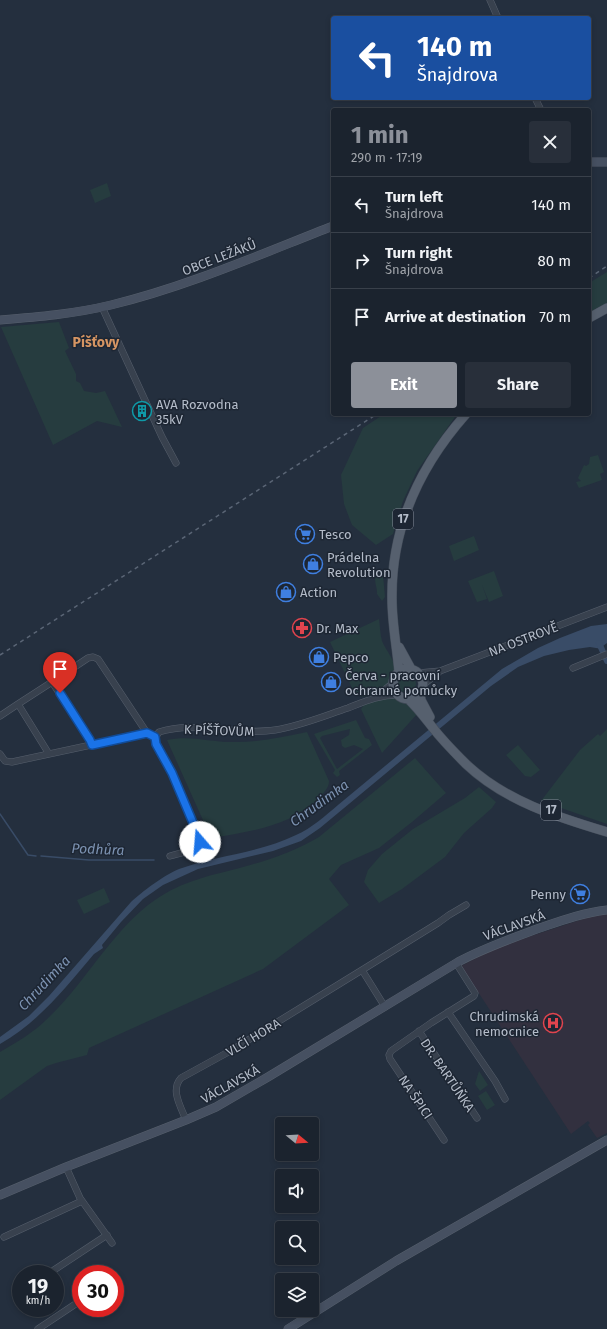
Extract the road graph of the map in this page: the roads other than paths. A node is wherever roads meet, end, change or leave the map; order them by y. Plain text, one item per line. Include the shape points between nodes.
1 (490, 0) edge
2 (497, 16) edge
3 (591, 162) edge
4 (607, 162) edge
5 (331, 227) edge
6 (102, 307) junction
7 (607, 308) edge
8 (591, 317) edge
9 (0, 320) edge
10 (464, 416) edge
11 (176, 463) dead end
12 (607, 607) edge
13 (396, 640) junction
14 (605, 655) edge
15 (573, 668) dead end
16 (415, 671) junction
17 (440, 671) junction
18 (398, 672) junction
19 (52, 682) junction
20 (393, 683) junction
21 (421, 689) junction
22 (398, 695) junction
23 (377, 696) junction
24 (407, 698) junction
25 (18, 704) junction
26 (0, 716) edge
27 (426, 716) junction
28 (147, 733) junction
29 (155, 737) junction
30 (92, 745) junction
31 (0, 754) edge
32 (49, 754) junction
33 (496, 787) junction
34 (607, 828) edge
35 (607, 832) edge
36 (170, 856) dead end
37 (466, 904) dead end
38 (607, 910) edge
39 (456, 963) junction
40 (362, 970) junction
41 (385, 1007) junction
42 (448, 1012) junction
43 (419, 1031) junction
44 (506, 1100) dead end
45 (477, 1118) dead end
46 (186, 1120) junction
47 (444, 1140) dead end
48 (607, 1140) edge
49 (66, 1167) junction
50 (0, 1195) edge
51 (82, 1201) junction
52 (107, 1235) junction
53 (4, 1237) dead end
54 (112, 1243) dead end
55 (62, 1265) edge
56 (72, 1306) edge
57 (38, 1329) edge
58 (288, 1329) edge

1 - 2 street
3 - 4 street
5 - 6 street, OBCE LEŽÁKŮ via 170,288
6 - 9 street, OBCE LEŽÁKŮ via 56,315
6 - 11 street
7 - 8 main road
10 - 13 main road, 17 via 426,469 403,518 395,552 392,585 392,616
12 - 17 street, NA OSTROVĚ
13 - 16 main road, 17 via 403,657
13 - 18 main road, 17
14 - 15 street
16 - 17 street, NA OSTROVĚ
16 - 18 main road via 406,669
16 - 21 main road, 17 via 422,681
17 - 21 street, NA OSTROVĚ
18 - 20 main road, 17
19 - 25 street
19 - 28 street via 88,658 98,659
19 - 30 street
20 - 22 main road
20 - 23 street
21 - 24 main road via 412,698
21 - 27 main road, 17 via 421,700
22 - 23 street
22 - 24 main road, 17
23 - 29 street, K PÍŠŤOVŮM via 314,720 284,728 246,732 187,728 161,732
24 - 27 main road, 17
25 - 26 street
25 - 32 street
27 - 33 main road, 17 via 442,739 472,769
28 - 29 street
28 - 30 street
29 - 36 street via 200,840 196,847
30 - 32 street
31 - 32 street via 9,762
33 - 34 main road, 17 via 565,815
33 - 35 main road, 17 via 530,806
37 - 40 street, VLČÍ HORA
38 - 39 street, VÁCLAVSKÁ via 566,919 489,946
39 - 41 street, VÁCLAVSKÁ
39 - 42 street via 475,995
40 - 41 street
40 - 46 street, VLČÍ HORA via 232,1050 181,1078 176,1091
41 - 46 street, VÁCLAVSKÁ via 236,1096
42 - 43 street
42 - 44 street
43 - 45 street, DR. BARTŮŇKA
43 - 47 street, NA ŠPICI via 389,1054 390,1059
46 - 49 street, VÁCLAVSKÁ
48 - 58 street via 396,1260
49 - 50 street, VÁCLAVSKÁ
49 - 51 street
51 - 52 street
51 - 53 street
52 - 54 street
52 - 55 street
56 - 57 street

